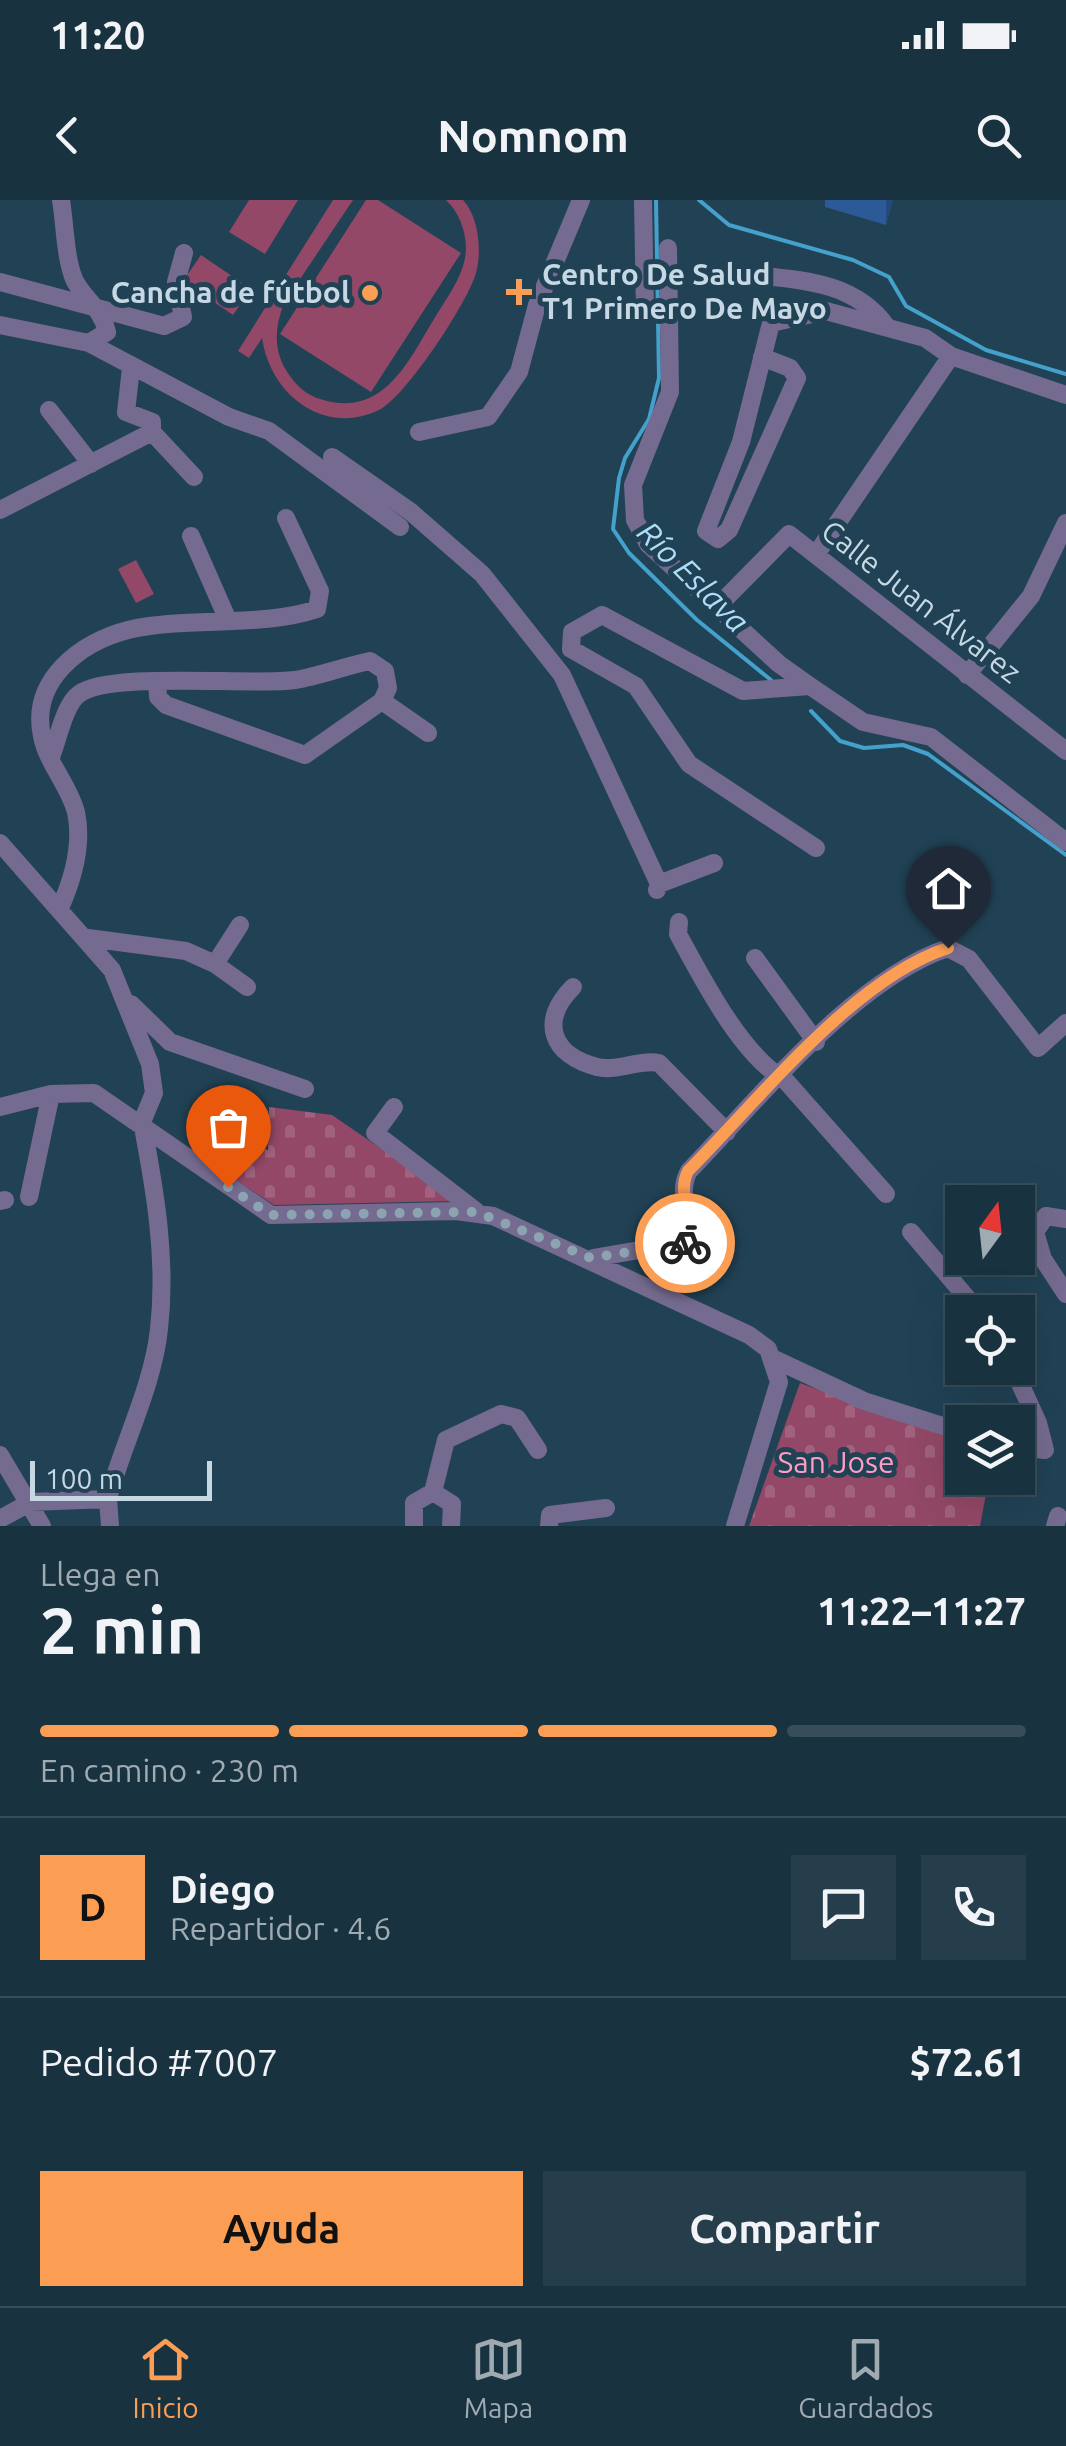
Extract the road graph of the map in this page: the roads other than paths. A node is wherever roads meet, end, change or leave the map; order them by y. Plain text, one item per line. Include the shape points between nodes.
1 (61, 200) edge
2 (579, 200) edge
3 (643, 200) edge
4 (668, 248) dead end
5 (184, 253) dead end
6 (742, 274) dead end
7 (0, 282) edge
8 (96, 306) junction
9 (645, 312) dead end
10 (0, 325) edge
11 (886, 327) junction
12 (89, 342) junction
13 (952, 356) junction
14 (762, 357) junction
15 (131, 368) junction
16 (1066, 395) edge
17 (49, 410) dead end
18 (152, 432) junction
19 (419, 432) dead end
20 (332, 457) dead end
21 (91, 464) junction
22 (194, 477) dead end
23 (0, 510) edge
24 (286, 518) dead end
25 (1066, 523) edge
26 (400, 526) dead end
27 (192, 536) dead end
28 (817, 553) junction
29 (718, 607) junction
30 (227, 618) junction
31 (968, 675) junction
32 (157, 682) junction
33 (810, 686) junction
34 (382, 700) junction
35 (428, 733) dead end
36 (1066, 751) edge
37 (51, 757) junction
38 (0, 842) edge
39 (1066, 842) edge
40 (816, 848) dead end
41 (714, 863) dead end
42 (60, 908) junction
43 (679, 922) dead end
44 (240, 925) dead end
45 (88, 938) junction
46 (755, 958) dead end
47 (215, 964) junction
48 (247, 986) dead end
49 (573, 988) dead end
50 (127, 1000) junction
51 (1066, 1023) edge
52 (816, 1042) junction
53 (778, 1076) junction
54 (305, 1089) dead end
55 (51, 1094) junction
56 (0, 1107) edge
57 (394, 1107) dead end
58 (142, 1122) junction
59 (727, 1132) junction
60 (886, 1194) dead end
61 (29, 1198) dead end
62 (476, 1212) junction
63 (1066, 1219) edge
64 (911, 1232) dead end
65 (591, 1258) junction
66 (1066, 1294) edge
67 (965, 1295) edge
68 (774, 1360) junction
69 (1035, 1416) edge
70 (945, 1426) edge
71 (1035, 1449) edge
72 (538, 1450) dead end
73 (0, 1455) edge
74 (433, 1492) junction
75 (108, 1498) junction
76 (31, 1502) junction
77 (606, 1508) dead end
78 (0, 1519) edge
79 (42, 1526) edge
80 (110, 1526) edge
81 (414, 1526) edge
82 (452, 1526) edge
83 (550, 1526) edge
84 (735, 1526) edge

1 - 8 street via 74,280
2 - 19 street via 537,305 520,372 488,417
3 - 9 street
4 - 29 street via 670,392 633,485 636,520 648,544
5 - 8 street via 176,282 184,317 178,321 164,326
6 - 11 street via 834,287 875,310
7 - 8 street
8 - 12 street via 107,332
10 - 12 street
11 - 13 street via 925,338
11 - 14 street via 826,311 770,323
12 - 15 street
13 - 16 street
13 - 28 street
14 - 14 street via 790,368 796,378 728,530 718,538 706,532 741,442
15 - 18 street via 126,412 152,422
15 - 26 street via 268,431
17 - 21 street
18 - 21 street
18 - 22 street
20 - 41 street via 411,512 482,574 562,675 658,887
21 - 23 street
24 - 30 street via 320,590 317,609
25 - 31 street via 1031,596
27 - 30 street
28 - 29 street, Calle Juan Álvarez via 789,534
28 - 31 street, Calle Juan Álvarez
29 - 33 street
30 - 37 street via 127,630 76,650 52,680 42,714
31 - 36 street, Calle Juan Álvarez
32 - 34 street via 294,680 370,661 385,671
32 - 34 street via 166,704 298,755 314,752
32 - 37 street via 79,694
33 - 39 street via 862,722 931,737
33 - 40 street via 743,691 602,615 572,632 569,641 571,649 636,686 689,764
34 - 35 street
37 - 42 street via 76,810 78,831
38 - 42 street
42 - 45 street
43 - 53 street via 678,934 728,1016
44 - 47 street
45 - 47 street via 186,951
45 - 50 street
46 - 52 street
47 - 48 street
49 - 59 street via 552,1014 550,1027 560,1045 595,1067 659,1063
50 - 54 street via 170,1042
50 - 58 street via 154,1093
51 - 52 street via 1038,1048 969,958 948,948 917,958 855,1002
52 - 53 street
53 - 59 street
53 - 60 street
55 - 56 street
55 - 58 street via 94,1093
55 - 61 street
57 - 62 street via 376,1133
58 - 62 street via 271,1215
58 - 75 street via 162,1259 159,1330
59 - 65 street via 683,1181 686,1242
62 - 65 street
63 - 66 street via 1046,1216 1035,1232
64 - 67 street
65 - 68 street via 749,1335
68 - 70 street
68 - 84 street via 776,1396
69 - 71 street via 1045,1450
72 - 74 street via 517,1418 501,1414 446,1440
73 - 76 street
74 - 81 street via 414,1503
74 - 82 street via 452,1504
75 - 76 street
75 - 80 street
76 - 78 street
76 - 79 street
77 - 83 street via 550,1515

